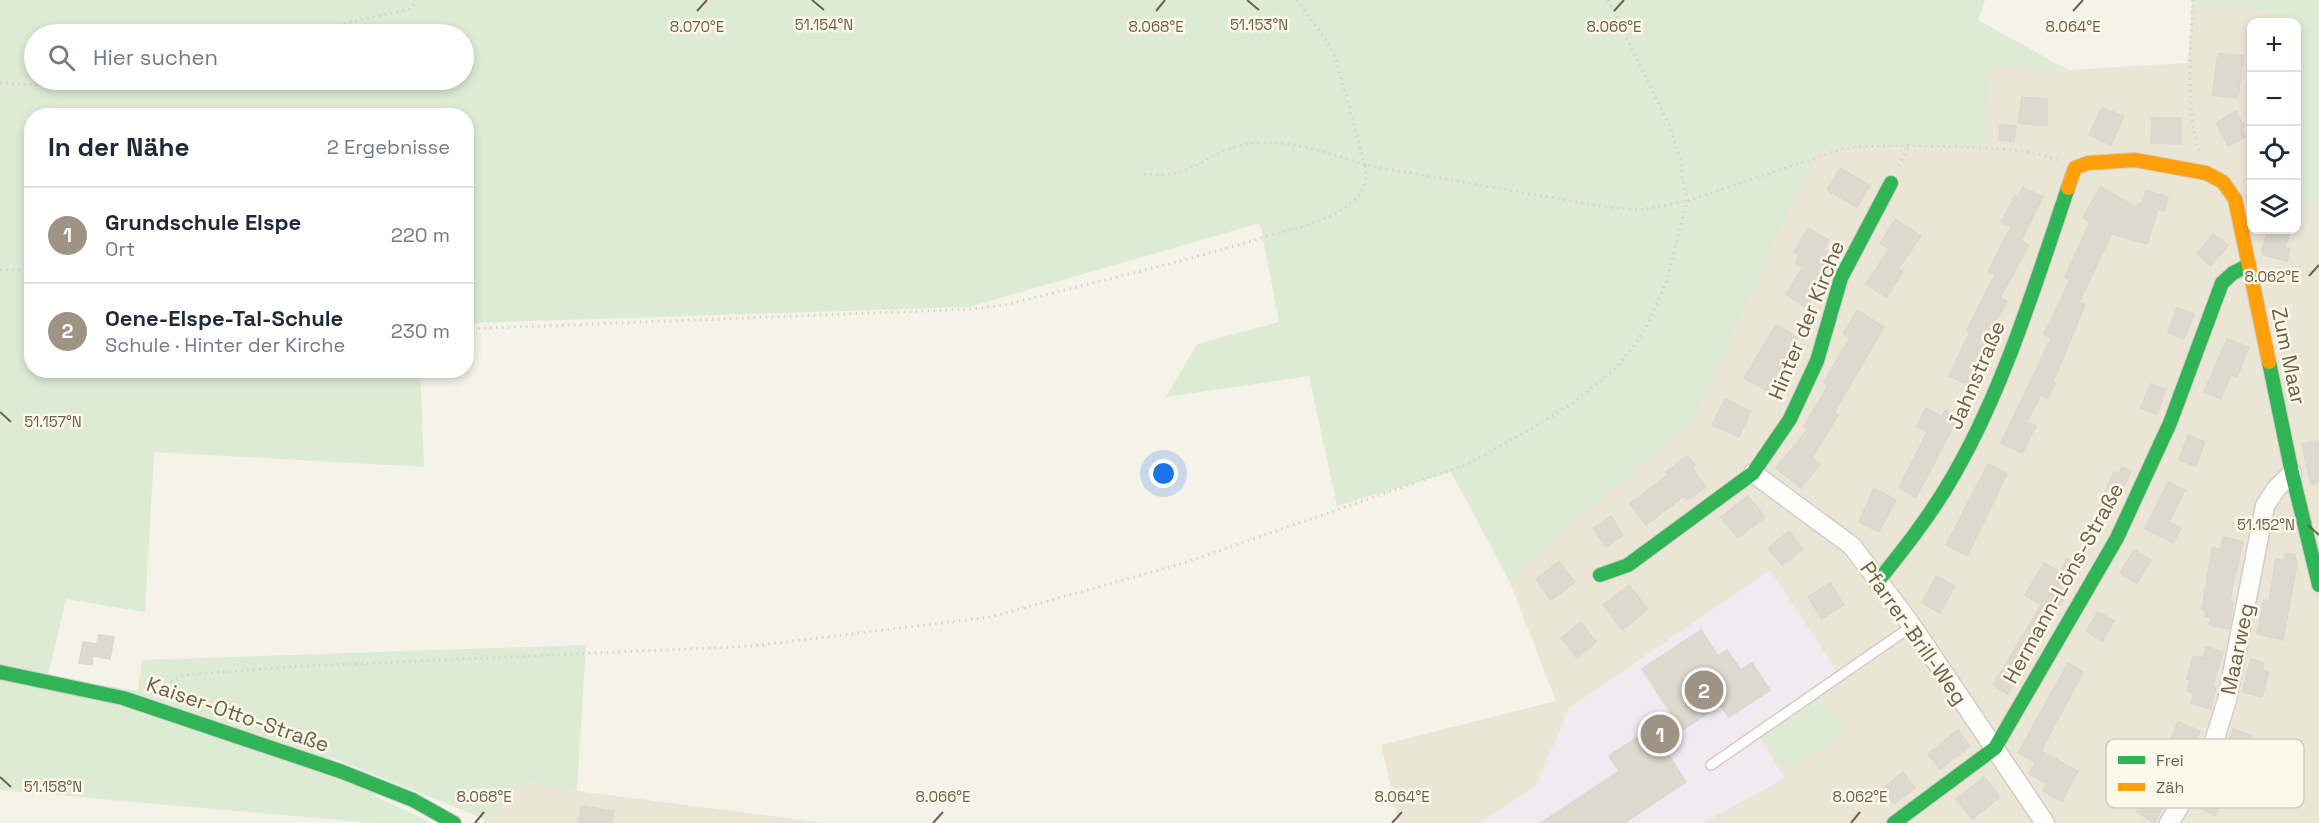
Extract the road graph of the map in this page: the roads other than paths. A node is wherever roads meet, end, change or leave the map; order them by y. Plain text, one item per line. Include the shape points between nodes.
1 (2075, 168) joint
2 (1891, 183) dead end
3 (2249, 265) junction
4 (1753, 473) junction
5 (2292, 473) junction
6 (1600, 575) dead end
7 (1879, 580) junction
8 (2319, 585) edge
9 (1912, 627) junction
10 (0, 672) edge
11 (2215, 739) edge
12 (1995, 748) junction
13 (1711, 765) dead end
14 (2178, 808) edge
15 (454, 823) edge
16 (1894, 823) edge
17 (2045, 823) edge
18 (2169, 823) edge

1 - 3 street, Zum Maar via 2088,163 2135,160 2206,172 2223,182 2235,199
1 - 7 street, Jahnstraße via 2020,328 1978,428 1947,487
2 - 4 street, Hinter der Kirche via 1842,278 1817,360 1790,419
3 - 5 street, Zum Maar
3 - 12 street, Hermann-Löns-Straße via 2222,283 2170,423 2117,538
4 - 6 street, Hinter der Kirche via 1628,565
4 - 7 street, Pfarrer-Brill-Weg via 1852,546
5 - 8 street, Zum Maar
5 - 11 street, Maarweg via 2265,506 2227,700
7 - 9 street, Pfarrer-Brill-Weg
9 - 12 street, Pfarrer-Brill-Weg
9 - 13 lane
10 - 15 street, Kaiser-Otto-Straße via 123,698 340,771 413,800
12 - 16 street, Hermann-Löns-Straße
12 - 17 street, Pfarrer-Brill-Weg
14 - 18 street, Maarweg

